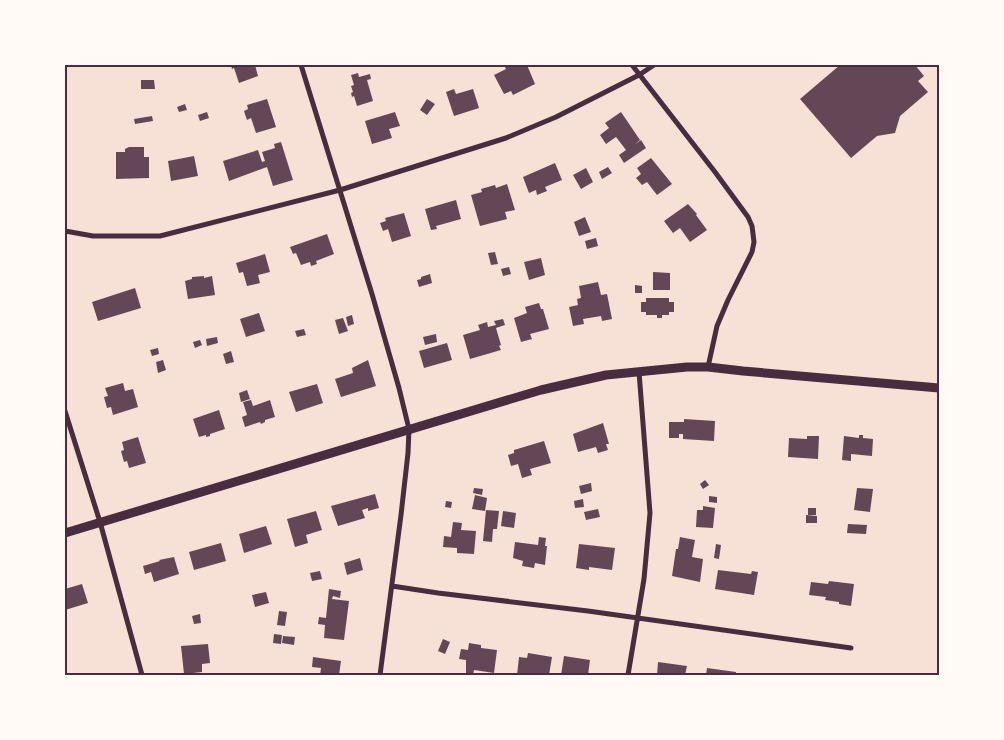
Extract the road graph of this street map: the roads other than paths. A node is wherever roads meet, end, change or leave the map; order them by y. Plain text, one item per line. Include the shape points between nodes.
1 (301, 65) edge
2 (632, 65) edge
3 (654, 65) edge
4 (640, 75) junction
5 (340, 190) junction
6 (65, 231) edge
7 (708, 367) junction
8 (639, 372) junction
9 (939, 388) edge
10 (65, 411) edge
11 (409, 429) junction
12 (100, 522) junction
13 (65, 533) edge
14 (392, 586) junction
15 (637, 618) junction
16 (851, 648) dead end
17 (142, 675) edge
18 (380, 675) edge
19 (628, 675) edge

1 - 5 street
2 - 4 street
3 - 4 street
4 - 5 street via 506,138
4 - 7 street via 716,172 752,226 752,252 717,326
5 - 6 street via 160,236 93,236
5 - 11 street
7 - 8 street
7 - 9 street
8 - 11 street via 606,375 541,390
8 - 15 street via 650,512
10 - 12 street
11 - 12 street
11 - 14 street
12 - 13 street
12 - 17 street
14 - 15 street
14 - 18 street
15 - 16 street
15 - 19 street

